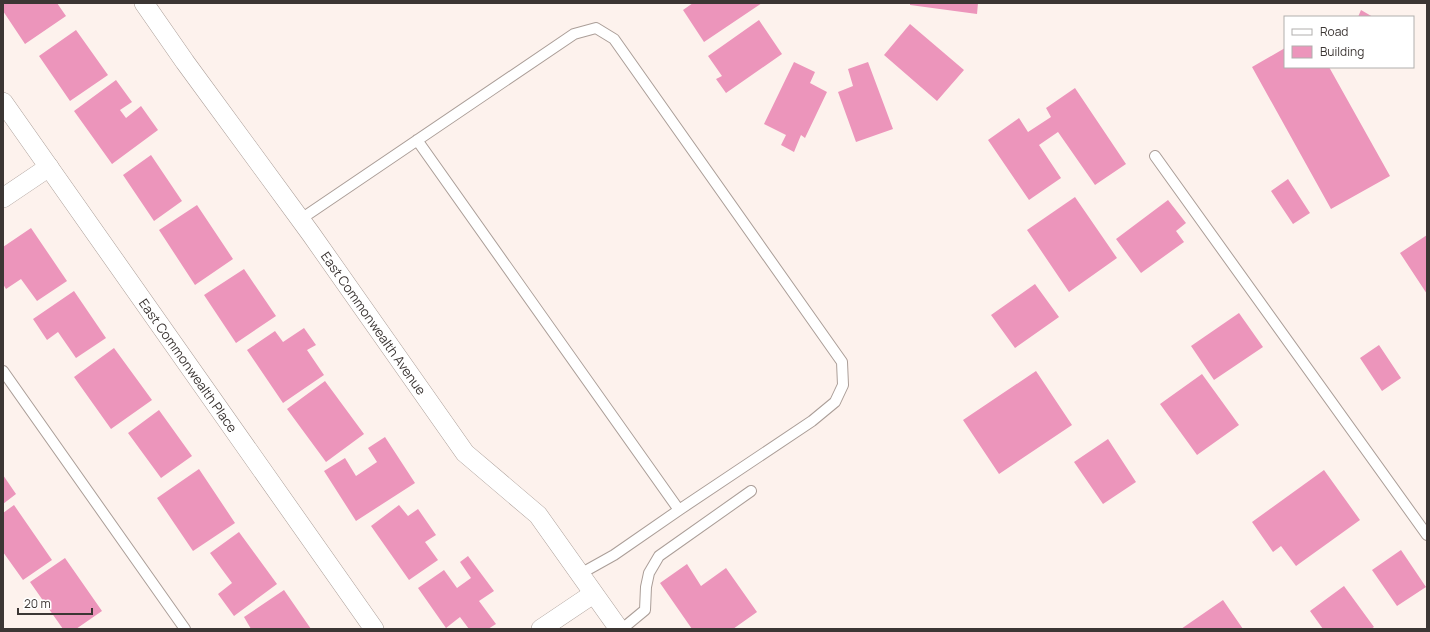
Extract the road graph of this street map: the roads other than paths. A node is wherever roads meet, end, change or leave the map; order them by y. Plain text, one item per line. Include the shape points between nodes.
1 (144, 3) edge
2 (3, 102) edge
3 (417, 140) junction
4 (1156, 156) dead end
5 (49, 167) junction
6 (3, 198) edge
7 (300, 219) junction
8 (3, 371) edge
9 (751, 491) dead end
10 (679, 510) junction
11 (1427, 535) edge
12 (580, 574) junction
13 (593, 594) junction
14 (185, 629) edge
15 (374, 629) edge
16 (541, 629) edge
17 (619, 629) edge
18 (622, 629) edge

1 - 7 street, East Commonwealth Avenue
2 - 5 street, East Commonwealth Place
3 - 7 lane
3 - 10 lane
3 - 10 lane via 574,34 596,28 614,39 842,362 843,386 834,402 812,421
4 - 11 lane
5 - 6 street
5 - 15 street, East Commonwealth Place
7 - 12 street, East Commonwealth Avenue via 465,453 538,515
8 - 14 lane
9 - 18 lane via 659,556 649,573 645,610
10 - 12 lane via 614,556
12 - 13 street, East Commonwealth Avenue
13 - 16 street
13 - 17 street, East Commonwealth Avenue

